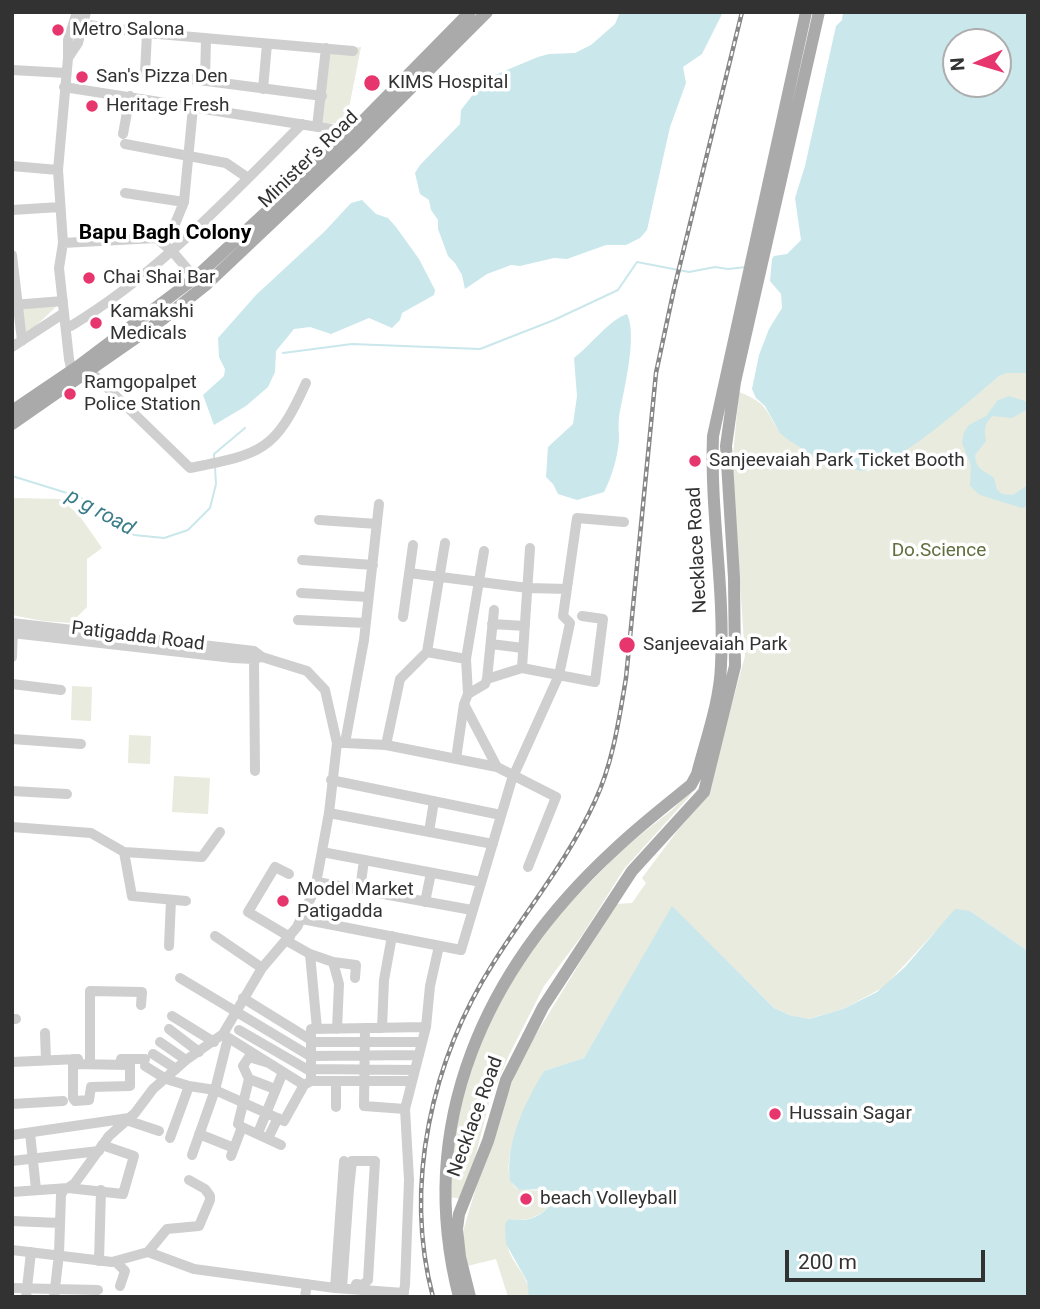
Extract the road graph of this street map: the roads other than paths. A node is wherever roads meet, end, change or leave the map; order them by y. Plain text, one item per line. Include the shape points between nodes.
1 (77, 12) edge
2 (86, 12) edge
3 (470, 12) edge
4 (487, 12) edge
5 (806, 12) edge
6 (819, 12) edge
7 (82, 24) junction
8 (148, 33) junction
9 (206, 38) junction
10 (267, 44) junction
11 (327, 48) junction
12 (353, 51) dead end
13 (68, 58) junction
14 (12, 70) edge
15 (66, 73) junction
16 (205, 81) junction
17 (64, 87) junction
18 (262, 89) junction
19 (131, 96) junction
20 (322, 96) junction
21 (193, 107) junction
22 (302, 124) junction
23 (317, 127) junction
24 (348, 143) junction
25 (187, 156) junction
26 (12, 166) edge
27 (58, 170) junction
28 (248, 178) junction
29 (125, 193) dead end
30 (184, 202) junction
31 (60, 207) junction
32 (12, 210) edge
33 (176, 225) junction
34 (188, 236) junction
35 (159, 239) junction
36 (63, 243) junction
37 (760, 245) junction
38 (172, 251) junction
39 (12, 255) edge
40 (61, 257) junction
41 (195, 278) junction
42 (752, 281) junction
43 (63, 301) junction
44 (14, 305) edge
45 (64, 313) junction
46 (71, 326) junction
47 (17, 344) edge
48 (79, 373) junction
49 (306, 383) dead end
50 (12, 411) edge
51 (12, 424) edge
52 (712, 444) junction
53 (726, 446) junction
54 (379, 504) dead end
55 (319, 520) dead end
56 (624, 522) dead end
57 (377, 524) junction
58 (445, 542) dead end
59 (413, 545) dead end
60 (530, 548) dead end
61 (484, 551) dead end
62 (302, 560) dead end
63 (373, 565) junction
64 (409, 573) junction
65 (439, 576) junction
66 (479, 582) junction
67 (528, 588) junction
68 (567, 589) junction
69 (301, 593) dead end
70 (368, 597) junction
71 (494, 610) dead end
72 (403, 617) dead end
73 (582, 617) dead end
74 (298, 620) dead end
75 (366, 623) junction
76 (492, 624) junction
77 (525, 626) junction
78 (13, 628) edge
79 (491, 645) junction
80 (523, 648) junction
81 (427, 652) junction
82 (12, 657) edge
83 (258, 658) junction
84 (466, 659) junction
85 (728, 666) junction
86 (522, 668) junction
87 (559, 675) junction
88 (487, 679) junction
89 (12, 684) edge
90 (61, 690) dead end
91 (466, 699) junction
92 (12, 739) edge
93 (341, 743) junction
94 (81, 744) dead end
95 (386, 746) junction
96 (456, 759) junction
97 (497, 767) junction
98 (254, 771) dead end
99 (514, 774) junction
100 (331, 780) junction
101 (691, 785) junction
102 (12, 791) edge
103 (704, 792) junction
104 (67, 794) dead end
105 (434, 801) junction
106 (329, 813) junction
107 (501, 815) junction
108 (12, 827) edge
109 (220, 832) dead end
110 (429, 832) junction
111 (493, 844) junction
112 (124, 852) junction
113 (322, 852) junction
114 (364, 860) junction
115 (528, 867) dead end
116 (431, 873) junction
117 (289, 874) dead end
118 (317, 882) junction
119 (481, 882) junction
120 (360, 890) junction
121 (171, 900) junction
122 (186, 901) dead end
123 (425, 902) junction
124 (472, 910) junction
125 (302, 919) junction
126 (215, 936) dead end
127 (392, 936) junction
128 (288, 939) junction
129 (169, 946) dead end
130 (439, 946) junction
131 (310, 954) junction
132 (333, 962) junction
133 (262, 968) junction
134 (180, 978) dead end
135 (355, 978) dead end
136 (243, 998) junction
137 (141, 1005) dead end
138 (235, 1011) junction
139 (172, 1016) dead end
140 (246, 1018) junction
141 (426, 1027) junction
142 (338, 1028) junction
143 (365, 1028) junction
144 (382, 1028) junction
145 (393, 1028) junction
146 (169, 1029) dead end
147 (317, 1029) junction
148 (239, 1030) junction
149 (270, 1032) junction
150 (45, 1033) dead end
151 (228, 1037) junction
152 (311, 1041) junction
153 (160, 1042) dead end
154 (214, 1042) junction
155 (338, 1042) junction
156 (365, 1042) junction
157 (394, 1042) junction
158 (422, 1042) junction
159 (264, 1044) junction
160 (294, 1046) junction
161 (199, 1052) junction
162 (256, 1055) junction
163 (338, 1055) junction
164 (365, 1055) junction
165 (394, 1055) junction
166 (419, 1055) junction
167 (310, 1056) junction
168 (287, 1057) junction
169 (90, 1059) junction
170 (46, 1060) junction
171 (148, 1060) junction
172 (186, 1060) junction
173 (73, 1061) junction
174 (12, 1062) edge
175 (130, 1062) junction
176 (269, 1063) junction
177 (176, 1069) junction
178 (338, 1069) junction
179 (364, 1069) junction
180 (394, 1069) junction
181 (414, 1070) junction
182 (281, 1071) junction
183 (309, 1076) junction
184 (166, 1079) junction
185 (249, 1079) junction
186 (337, 1081) junction
187 (364, 1081) junction
188 (393, 1082) junction
189 (410, 1082) junction
190 (189, 1087) junction
191 (275, 1089) junction
192 (215, 1090) junction
193 (63, 1101) dead end
194 (243, 1102) junction
195 (12, 1104) edge
196 (336, 1107) dead end
197 (405, 1109) junction
198 (266, 1112) junction
199 (278, 1118) junction
200 (127, 1119) junction
201 (242, 1127) junction
202 (159, 1131) dead end
203 (30, 1133) junction
204 (199, 1134) junction
205 (12, 1135) edge
206 (263, 1136) junction
207 (170, 1138) dead end
208 (281, 1144) dead end
209 (101, 1148) junction
210 (192, 1155) dead end
211 (32, 1159) junction
212 (12, 1161) edge
213 (344, 1161) dead end
214 (189, 1180) dead end
215 (66, 1188) junction
216 (36, 1189) junction
217 (346, 1189) junction
218 (101, 1190) junction
219 (12, 1192) edge
220 (446, 1213) junction
221 (460, 1214) junction
222 (12, 1221) edge
223 (60, 1223) junction
224 (12, 1250) edge
225 (31, 1252) junction
226 (148, 1252) junction
227 (59, 1254) junction
228 (99, 1261) junction
229 (116, 1262) junction
230 (307, 1284) junction
231 (120, 1286) dead end
232 (340, 1286) junction
233 (12, 1288) edge
234 (98, 1290) dead end
235 (27, 1293) edge
236 (54, 1293) edge
237 (356, 1293) edge
238 (403, 1295) edge
239 (305, 1297) edge
240 (459, 1297) edge
241 (470, 1297) edge

1 - 13 street
2 - 7 street
3 - 24 main road, Minister's Road
4 - 24 main road, Minister's Road
5 - 37 main road, Necklace Road
6 - 37 main road, Necklace Road
7 - 8 street
7 - 13 street via 78,43
8 - 9 street
8 - 16 street via 145,74
9 - 10 street
9 - 16 street
10 - 11 street
10 - 18 street
11 - 12 street
11 - 20 street
13 - 15 street
14 - 15 street
15 - 17 street
16 - 18 street
17 - 19 street
17 - 27 street
18 - 20 street
19 - 21 street
19 - 25 street via 124,139
20 - 23 street
21 - 22 street
21 - 25 street
22 - 23 street
22 - 28 street
23 - 24 street via 331,129
24 - 41 main road, Minister's Road
24 - 48 main road, Minister's Road via 207,284 163,319
25 - 28 street via 226,163
25 - 30 street
26 - 27 street
27 - 31 street
28 - 34 street
29 - 30 street
30 - 33 street
31 - 32 street
31 - 36 street
33 - 34 street
33 - 35 street
34 - 38 street
35 - 36 street
35 - 38 street
36 - 40 street
37 - 42 main road, Necklace Road
38 - 41 street
38 - 46 street
39 - 44 street
40 - 43 street
40 - 46 street
41 - 48 main road, Minister's Road
42 - 52 main road, Necklace Road
42 - 53 main road, Necklace Road
43 - 44 street
43 - 45 street
44 - 47 street
45 - 47 street
45 - 48 street
46 - 48 street
48 - 49 street via 190,468 266,447 291,416
48 - 50 main road, Minister's Road
48 - 51 main road, Minister's Road
52 - 53 main road
52 - 85 main road, Necklace Road
53 - 85 main road, Necklace Road via 734,578
54 - 57 street
55 - 57 street
56 - 68 street via 577,518
57 - 63 street
58 - 65 street
59 - 64 street
60 - 67 street
61 - 66 street
62 - 63 street
63 - 70 street
64 - 65 street
64 - 72 street
65 - 66 street
65 - 81 street
66 - 67 street
66 - 84 street
67 - 68 street
67 - 77 street
68 - 87 street via 563,616 570,622
69 - 70 street
70 - 75 street
71 - 76 street
73 - 87 street via 603,619 595,682
74 - 75 street
75 - 93 street
76 - 77 street
76 - 79 street
77 - 80 street
78 - 82 street
78 - 83 street, Patigadda Road via 254,651
79 - 80 street
79 - 88 street
80 - 86 street
81 - 84 street
81 - 95 street via 400,679
83 - 93 street, Patigadda Road via 297,666 321,684
83 - 98 street
84 - 91 street
85 - 101 main road, Necklace Road
85 - 103 main road, Necklace Road
86 - 87 street
86 - 88 street
87 - 99 street
88 - 91 street
89 - 90 street
91 - 96 street
91 - 97 street
92 - 94 street
93 - 95 street
93 - 100 street
95 - 96 street
96 - 97 street
97 - 99 street
99 - 107 street
99 - 115 street via 555,797
100 - 105 street
100 - 106 street
101 - 103 main road
101 - 220 main road, Necklace Road via 591,873 542,927 504,982 460,1084 448,1145
102 - 104 street
103 - 221 main road, Necklace Road via 632,871 543,1007 506,1080
105 - 107 street
105 - 110 street
106 - 110 street
106 - 113 street
107 - 111 street
108 - 112 street via 91,833
109 - 112 street via 202,857
110 - 111 street
111 - 119 street
112 - 121 street via 132,896
113 - 114 street
113 - 118 street
114 - 116 street
114 - 120 street
116 - 119 street
116 - 123 street
117 - 128 street via 275,867 248,912
118 - 120 street
118 - 125 street
119 - 124 street
120 - 123 street
121 - 122 street
121 - 129 street
123 - 124 street
124 - 130 street via 461,950
125 - 127 street
125 - 128 street
126 - 133 street
127 - 130 street
127 - 144 street
128 - 131 street
128 - 133 street
130 - 141 street
131 - 132 street
131 - 147 street
132 - 135 street via 356,965
132 - 142 street via 339,984
133 - 136 street
134 - 138 street
136 - 138 street
136 - 152 street
137 - 169 street via 142,992 90,991
138 - 140 street
138 - 151 street
139 - 154 street
140 - 148 street
140 - 149 street
141 - 145 street
141 - 158 street
142 - 143 street
142 - 147 street
142 - 155 street
143 - 144 street
143 - 156 street
144 - 145 street
145 - 157 street
146 - 161 street
147 - 152 street via 311,1029
148 - 151 street
148 - 159 street
149 - 159 street
149 - 160 street
150 - 170 street
151 - 154 street
151 - 162 street
151 - 192 street
152 - 155 street
152 - 167 street
153 - 172 street
154 - 161 street
155 - 156 street
155 - 163 street
156 - 157 street
156 - 164 street
157 - 158 street
157 - 165 street
158 - 166 street
159 - 162 street
159 - 168 street
160 - 167 street
160 - 168 street
161 - 172 street
162 - 176 street
163 - 164 street
163 - 167 street
163 - 178 street
164 - 165 street
164 - 179 street
165 - 166 street
165 - 180 street
166 - 181 street
167 - 183 street
168 - 182 street
168 - 183 street
169 - 173 street
169 - 175 street
170 - 173 street
170 - 174 street
171 - 175 street
171 - 177 street
171 - 184 street
172 - 177 street
173 - 175 street
173 - 175 street via 75,1101 89,1100 91,1087 130,1087
176 - 182 street
176 - 185 street via 249,1057 243,1066
177 - 184 street
178 - 179 street
178 - 183 street
178 - 186 street
179 - 180 street
179 - 187 street
180 - 181 street
180 - 188 street
181 - 189 street
182 - 183 street
182 - 191 street
183 - 186 street
183 - 199 street via 284,1121
184 - 190 street
184 - 200 street
185 - 191 street
185 - 194 street
186 - 187 street
186 - 196 street
187 - 188 street
187 - 197 street via 364,1106
188 - 189 street
189 - 197 street
190 - 192 street
190 - 207 street
191 - 198 street
192 - 194 street
192 - 204 street
193 - 195 street
194 - 198 street
194 - 201 street via 238,1124
197 - 238 street via 409,1180
198 - 199 street
198 - 206 street
199 - 206 street
200 - 202 street
200 - 203 street
200 - 209 street
201 - 204 street via 232,1152
201 - 206 street
203 - 205 street
203 - 211 street
204 - 210 street
206 - 208 street
209 - 211 street
209 - 215 street
209 - 218 street via 134,1156 123,1194
211 - 212 street
211 - 216 street
213 - 217 street
214 - 226 street via 210,1196 201,1224 167,1229
215 - 216 street
215 - 218 street
215 - 223 street via 61,1195
216 - 219 street
217 - 232 street
217 - 232 street via 352,1161 375,1161 368,1280
218 - 228 street
220 - 221 main road
220 - 240 main road, Necklace Road
221 - 241 main road, Necklace Road via 460,1257
222 - 223 street
223 - 227 street
224 - 225 street
225 - 227 street
225 - 235 street
226 - 229 street
226 - 230 street via 194,1269
227 - 228 street
227 - 236 street
228 - 229 street
229 - 231 street via 125,1271
230 - 232 street
230 - 239 street
232 - 237 street
233 - 235 street
234 - 236 street
235 - 236 street
237 - 238 street

